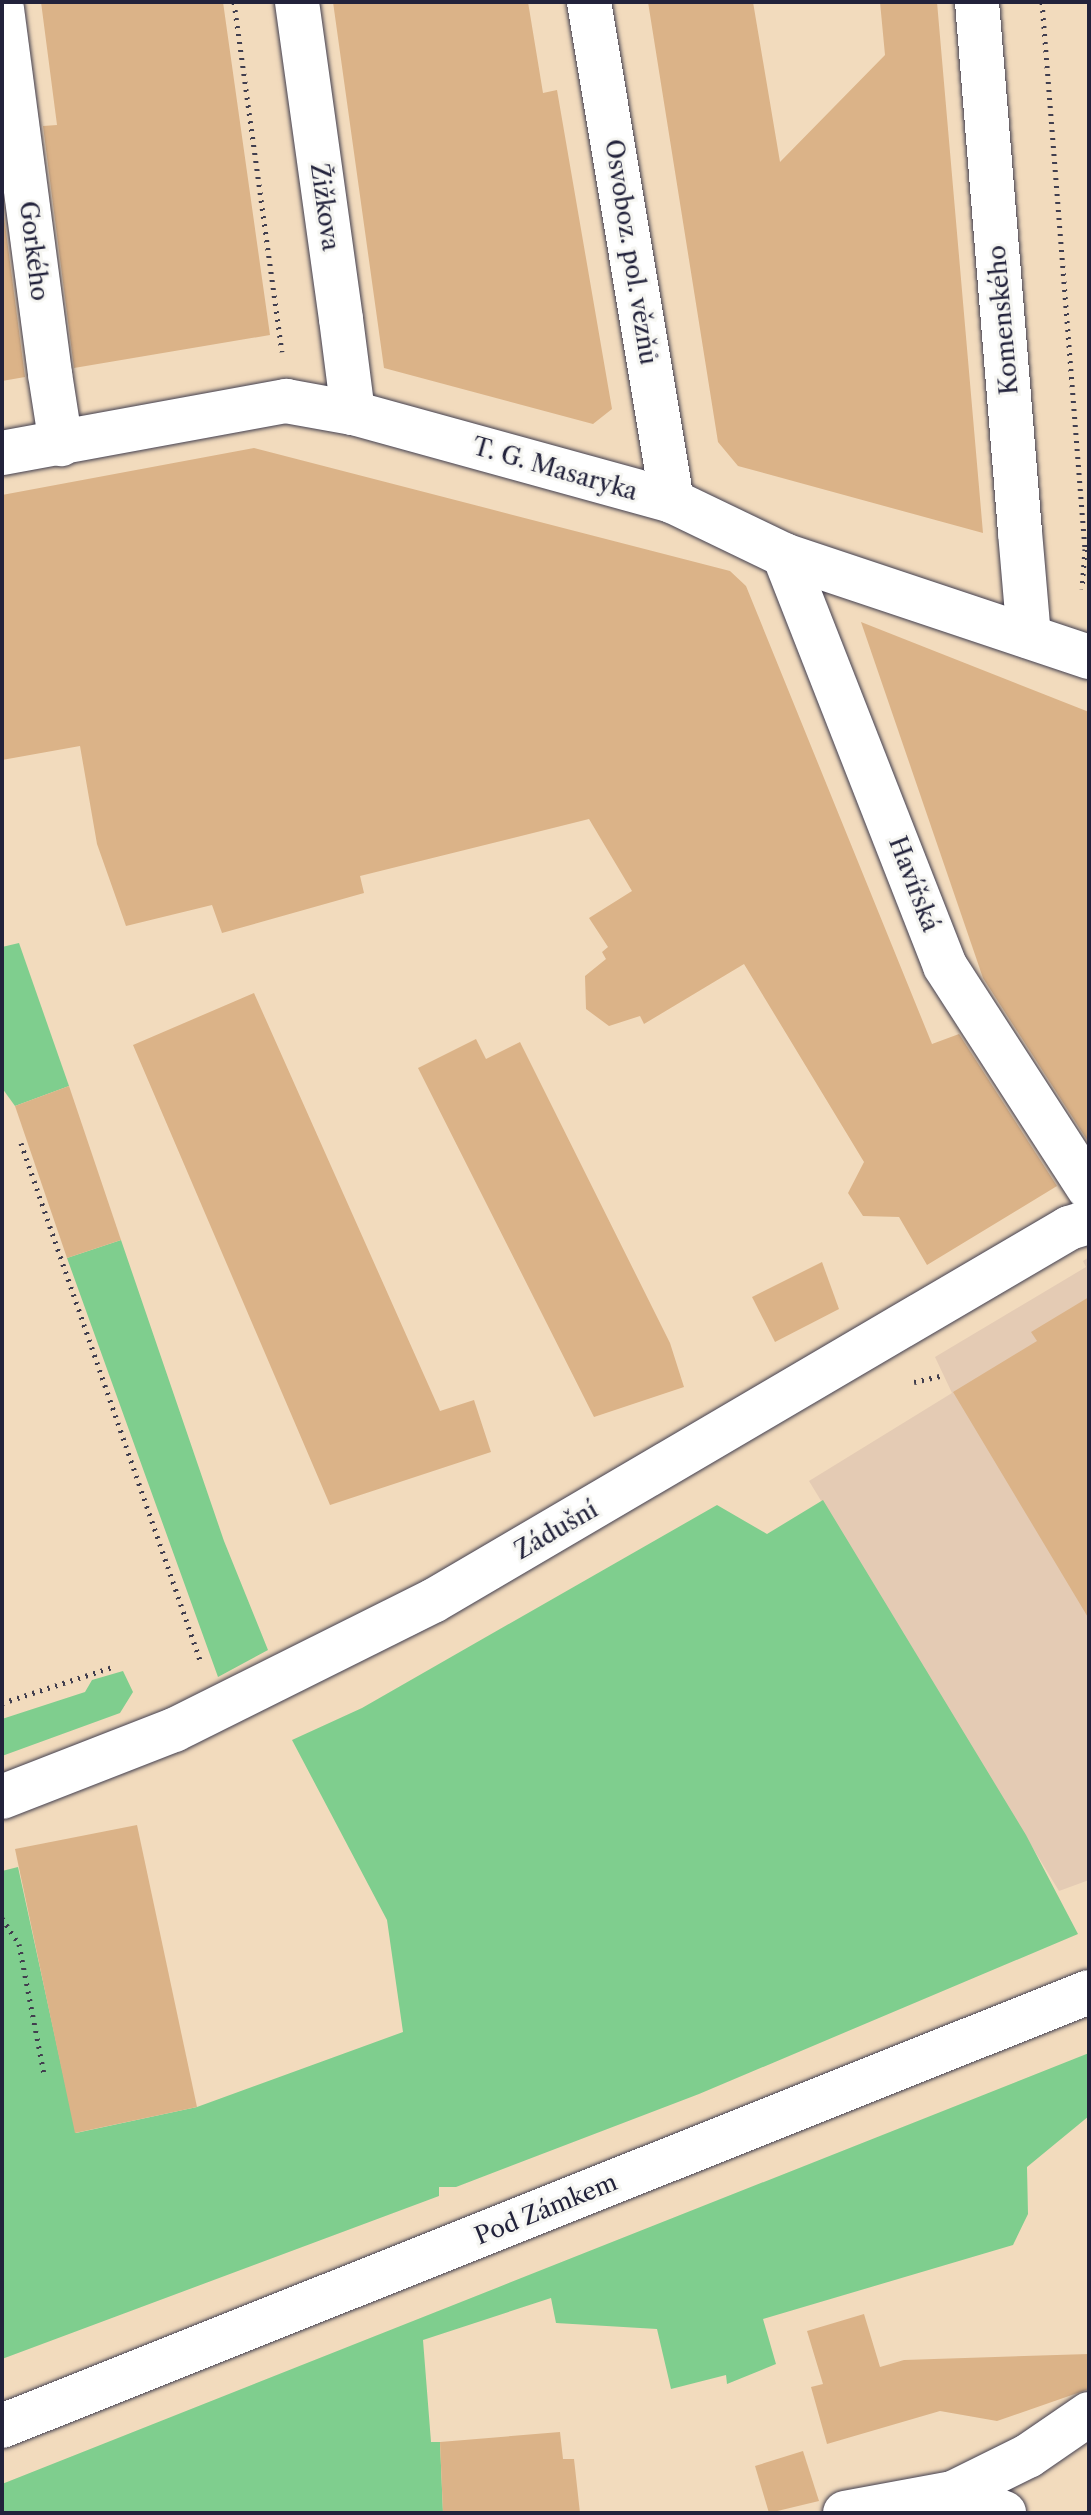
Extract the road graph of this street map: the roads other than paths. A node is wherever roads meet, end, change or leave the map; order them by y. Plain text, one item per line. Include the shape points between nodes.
1 (297, 2) edge
2 (589, 2) edge
3 (977, 2) edge
4 (2, 9) edge
5 (353, 413) junction
6 (61, 444) junction
7 (2, 453) edge
8 (672, 501) junction
9 (784, 555) junction
10 (1029, 637) junction
11 (1089, 657) edge
12 (1089, 1189) edge
13 (1089, 1222) edge
14 (2, 1797) edge
15 (1089, 1992) edge
16 (1089, 2414) edge
17 (2, 2426) edge
18 (953, 2493) junction
19 (845, 2513) edge
20 (1004, 2513) edge

1 - 5 street, Žižkova
2 - 8 street, Osvoboz. pol. vězňů
3 - 10 street, Komenského
4 - 6 street, Gorkého
5 - 6 street, T. G. Masaryka via 286,401
5 - 8 street, T. G. Masaryka
6 - 7 street, T. G. Masaryka
8 - 9 street, T. G. Masaryka
9 - 10 street, T. G. Masaryka
9 - 12 street, Havířská via 945,966
10 - 11 street, T. G. Masaryka
13 - 14 street, Zádušní via 1069,1228 446,1593 218,1709
15 - 17 street, Pod Zámkem
16 - 18 street via 1028,2456
18 - 19 street
18 - 20 street

